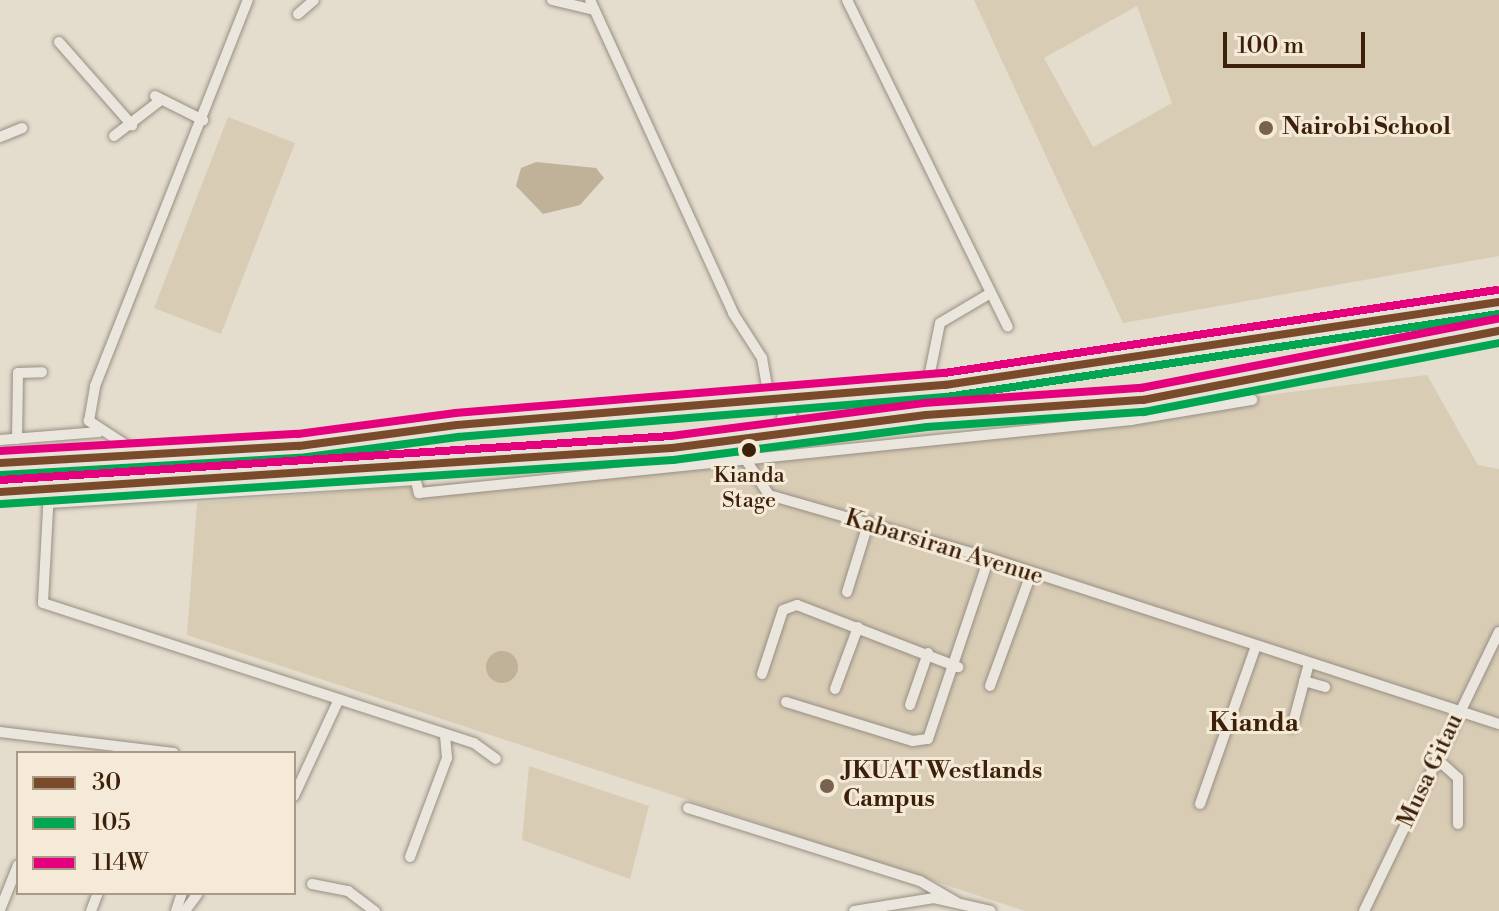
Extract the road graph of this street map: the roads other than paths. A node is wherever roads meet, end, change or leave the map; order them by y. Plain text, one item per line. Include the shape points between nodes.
1 (248, 0) edge
2 (314, 0) edge
3 (552, 0) edge
4 (847, 0) edge
5 (592, 5) edge
6 (298, 14) dead end
7 (59, 42) dead end
8 (203, 120) junction
9 (132, 125) junction
10 (22, 128) dead end
11 (114, 136) dead end
12 (0, 137) edge
13 (989, 294) junction
14 (1499, 302) edge
15 (1008, 327) dead end
16 (1499, 331) edge
17 (42, 372) dead end
18 (930, 386) junction
19 (791, 396) junction
20 (769, 397) junction
21 (1252, 400) dead end
22 (937, 414) junction
23 (99, 432) junction
24 (799, 432) junction
25 (17, 439) junction
26 (0, 440) edge
27 (743, 448) junction
28 (141, 454) junction
29 (0, 463) edge
30 (0, 492) edge
31 (49, 497) junction
32 (869, 521) junction
33 (989, 558) junction
34 (1031, 574) junction
35 (847, 592) dead end
36 (858, 627) junction
37 (1499, 632) edge
38 (1255, 649) junction
39 (928, 653) junction
40 (1309, 663) junction
41 (958, 667) junction
42 (762, 674) dead end
43 (1304, 681) junction
44 (990, 686) dead end
45 (1325, 687) dead end
46 (835, 689) dead end
47 (338, 701) junction
48 (786, 702) dead end
49 (910, 705) dead end
50 (1459, 711) junction
51 (1499, 724) edge
52 (1292, 727) dead end
53 (0, 732) edge
54 (445, 734) junction
55 (142, 751) edge
56 (496, 759) dead end
57 (1437, 759) junction
58 (296, 792) edge
59 (1200, 804) dead end
60 (688, 808) dead end
61 (1458, 824) dead end
62 (410, 857) dead end
63 (16, 870) edge
64 (312, 884) dead end
65 (956, 902) junction
66 (0, 910) edge
67 (375, 911) edge
68 (854, 911) edge
69 (991, 911) edge
70 (1364, 911) edge

1 - 8 street
2 - 6 street
3 - 5 street
4 - 13 street
5 - 20 street via 733,313 762,358
7 - 9 street
8 - 9 street via 158,98
8 - 23 street via 95,386 89,421
9 - 11 street
10 - 12 street
13 - 15 street
13 - 18 street via 940,323
14 - 18 highway
16 - 22 highway via 1158,397
17 - 25 street via 18,373
18 - 19 highway
18 - 22 highway via 927,403
19 - 20 highway
19 - 24 highway via 786,420
20 - 28 highway via 299,446
21 - 27 street via 1131,420
22 - 24 highway
23 - 25 street
23 - 28 street
24 - 27 highway
25 - 26 street
27 - 31 highway
27 - 32 street, Kabarsiran Avenue via 769,495
28 - 29 highway
30 - 31 highway
31 - 47 street via 43,603
32 - 33 street, Kabarsiran Avenue
32 - 35 street
33 - 34 street, Kabarsiran Avenue
33 - 41 street
34 - 38 street, Kabarsiran Avenue
34 - 44 street
36 - 39 street
36 - 42 street via 788,606
36 - 46 street
37 - 50 street, Musa Gitau
38 - 40 street, Kabarsiran Avenue
38 - 59 street
39 - 41 street
39 - 49 street
40 - 43 street
40 - 50 street, Kabarsiran Avenue
41 - 48 street via 935,731 920,742
43 - 45 street
43 - 52 street
47 - 54 street
47 - 58 street
50 - 51 street, Kabarsiran Avenue
50 - 57 street, Musa Gitau
53 - 55 street
54 - 56 street via 490,750
54 - 62 street via 447,758
57 - 61 street via 1458,778
57 - 70 street, Musa Gitau
60 - 65 street via 920,881
63 - 66 street
64 - 67 street via 348,891
65 - 68 street via 934,898
65 - 69 street

